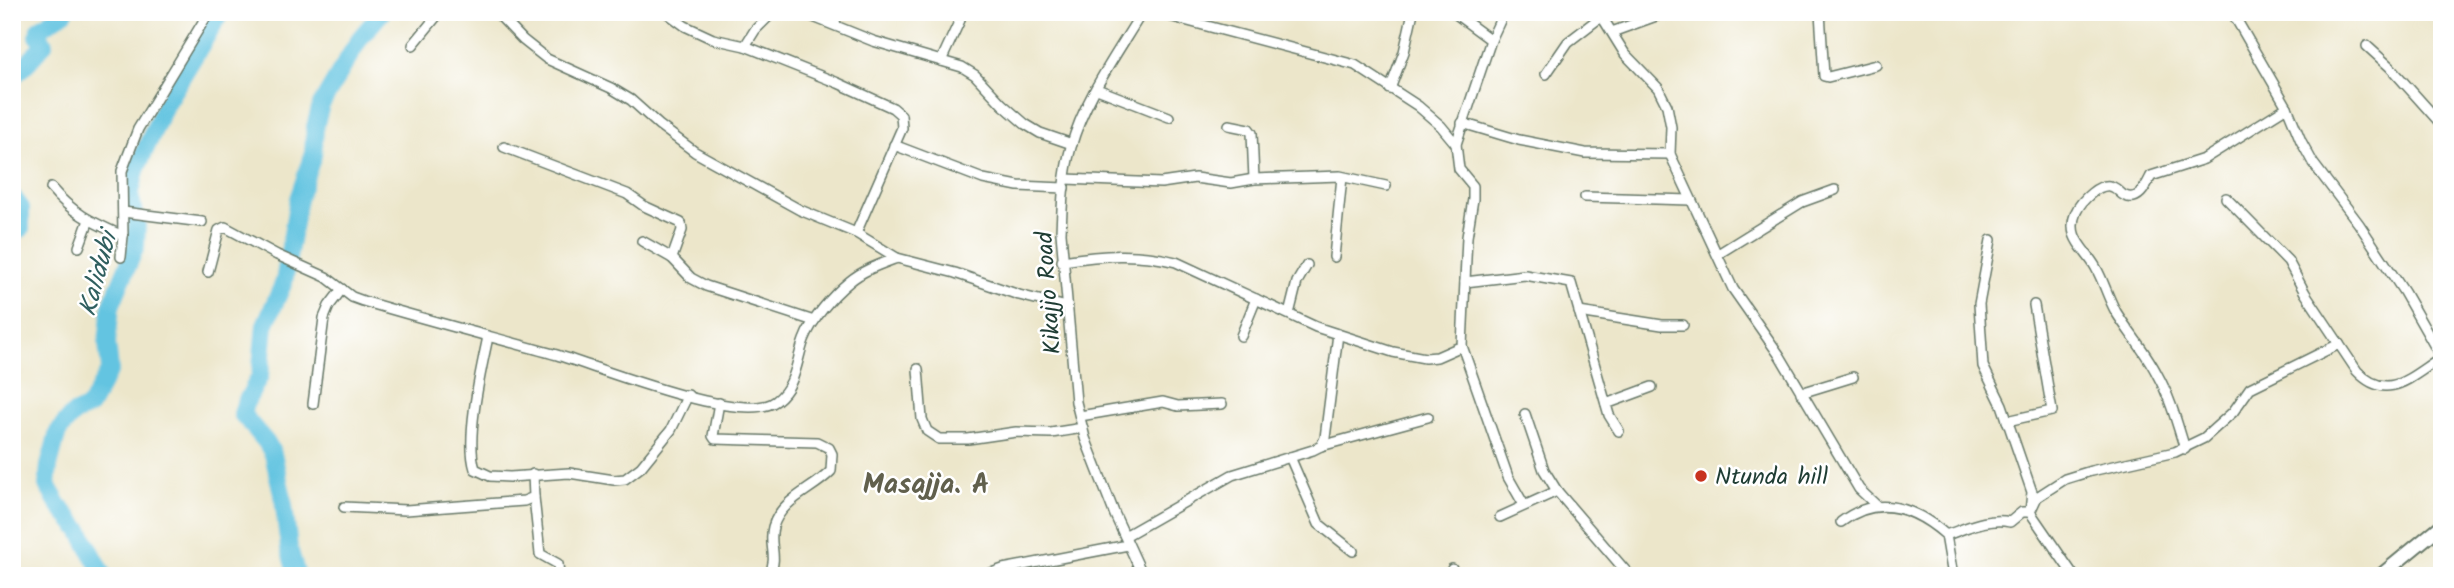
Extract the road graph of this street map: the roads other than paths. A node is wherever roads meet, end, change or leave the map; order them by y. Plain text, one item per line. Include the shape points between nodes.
1 (440, 12) edge
2 (496, 12) edge
3 (666, 12) edge
4 (773, 12) edge
5 (801, 12) edge
6 (840, 12) edge
7 (950, 12) edge
8 (1142, 12) edge
9 (1154, 12) edge
10 (1413, 12) edge
11 (1453, 12) edge
12 (1504, 12) edge
13 (1667, 12) edge
14 (1820, 12) edge
15 (2232, 12) edge
16 (205, 14) edge
17 (1601, 14) edge
18 (833, 24) junction
19 (1612, 32) junction
20 (1490, 40) junction
21 (413, 44) dead end
22 (745, 46) junction
23 (2367, 46) dead end
24 (941, 61) junction
25 (1875, 65) dead end
26 (1546, 74) dead end
27 (1097, 89) junction
28 (1390, 89) junction
29 (2287, 107) junction
30 (1169, 117) dead end
31 (1462, 124) junction
32 (1229, 125) dead end
33 (2442, 125) edge
34 (1072, 144) junction
35 (1456, 144) junction
36 (894, 145) junction
37 (504, 147) dead end
38 (1670, 155) junction
39 (1342, 177) junction
40 (1254, 179) junction
41 (1065, 183) junction
42 (1386, 186) dead end
43 (51, 188) dead end
44 (1835, 190) dead end
45 (1585, 197) dead end
46 (2227, 198) dead end
47 (1691, 200) junction
48 (125, 212) junction
49 (89, 220) junction
50 (202, 222) dead end
51 (856, 233) junction
52 (123, 236) junction
53 (1991, 240) dead end
54 (642, 241) dead end
55 (79, 247) dead end
56 (1718, 254) junction
57 (121, 257) dead end
58 (1334, 257) dead end
59 (672, 258) junction
60 (897, 258) junction
61 (1062, 261) junction
62 (1307, 265) dead end
63 (208, 272) dead end
64 (1465, 282) junction
65 (342, 289) junction
66 (1256, 299) junction
67 (2034, 305) dead end
68 (1067, 307) junction
69 (1579, 312) junction
70 (1289, 314) junction
71 (814, 321) junction
72 (1684, 325) dead end
73 (1338, 334) junction
74 (1241, 336) dead end
75 (488, 337) junction
76 (2339, 344) junction
77 (1462, 346) junction
78 (2442, 357) edge
79 (918, 369) dead end
80 (1853, 377) dead end
81 (1652, 387) dead end
82 (1801, 393) junction
83 (688, 396) junction
84 (719, 403) junction
85 (313, 404) dead end
86 (1222, 404) dead end
87 (1606, 404) junction
88 (1525, 415) dead end
89 (1080, 416) junction
90 (1428, 417) dead end
91 (2007, 421) junction
92 (1083, 428) junction
93 (1619, 431) dead end
94 (1321, 446) junction
95 (2185, 449) junction
96 (1290, 457) junction
97 (533, 474) junction
98 (1558, 491) junction
99 (534, 497) junction
100 (1524, 505) junction
101 (1876, 505) junction
102 (344, 507) dead end
103 (2030, 512) junction
104 (1500, 517) dead end
105 (1841, 522) dead end
106 (2442, 525) edge
107 (1946, 535) junction
108 (1126, 541) junction
109 (1353, 551) dead end
110 (1628, 575) edge
111 (559, 576) edge
112 (769, 576) edge
113 (983, 576) edge
114 (1143, 576) edge
115 (1953, 576) edge
116 (2074, 576) edge
117 (2380, 576) edge

1 - 21 street
2 - 51 street via 547,60 631,100 695,152 800,210
3 - 22 street via 713,39
4 - 22 street
5 - 18 street
6 - 18 street
7 - 24 street via 960,20
8 - 27 street, Kikajjo Road
9 - 28 street via 1355,65
10 - 28 street
11 - 20 street
12 - 20 street
13 - 19 street
14 - 25 street via 1824,76
15 - 29 street
16 - 48 street via 138,130 122,171
17 - 19 street
17 - 26 street via 1568,42
18 - 24 street
19 - 38 street via 1668,106
20 - 31 street
22 - 36 street via 893,108 902,121
23 - 33 street
24 - 34 street via 975,75 1002,104 1040,133
27 - 30 street
27 - 34 street, Kikajjo Road
28 - 35 street via 1418,106
29 - 78 street via 2313,163 2359,224
29 - 95 street via 2204,159 2151,176 2142,193 2132,198 2106,185 2076,212 2076,243 2096,267 2113,308 2156,370
31 - 35 street
31 - 38 street via 1585,153
32 - 40 street via 1251,132
34 - 41 street, Kikajjo Road
35 - 64 street via 1459,169 1473,186
36 - 41 street via 983,179 1018,186
36 - 51 street
37 - 59 street via 627,194 681,223
38 - 47 street
39 - 40 street
39 - 42 street
39 - 58 street
40 - 41 street via 1231,183 1195,178 1161,183
41 - 61 street, Kikajjo Road
43 - 49 street via 66,206
44 - 56 street via 1802,202
45 - 47 street
46 - 76 street via 2288,261
47 - 56 street
48 - 50 street
48 - 52 street
49 - 52 street
49 - 55 street
51 - 60 street
52 - 57 street
53 - 91 street via 1979,303 1983,366
54 - 59 street
56 - 82 street via 1733,289
59 - 71 street via 691,278 719,292
60 - 68 street
60 - 71 street via 850,281
61 - 66 street via 1108,254 1153,256
61 - 68 street, Kikajjo Road
62 - 70 street via 1297,282
63 - 65 street via 222,227
64 - 69 street via 1525,275 1571,283
64 - 77 street
65 - 75 street via 363,301
65 - 85 street via 324,318
66 - 70 street
66 - 74 street
67 - 91 street via 2052,411
68 - 89 street, Kikajjo Road
69 - 72 street
69 - 87 street
70 - 73 street
71 - 84 street via 791,384 774,404
73 - 77 street via 1424,358
73 - 94 street
75 - 83 street
75 - 97 street via 473,426 475,469 490,476
76 - 78 street via 2357,371 2379,387 2402,384
76 - 95 street via 2250,388 2226,420
77 - 100 street via 1508,477
79 - 92 street via 922,419 927,431 939,439
80 - 82 street
81 - 87 street
82 - 101 street via 1859,489
83 - 84 street
83 - 97 street via 671,430 633,475 614,480 569,473
84 - 112 street via 715,439 817,442 829,447 832,454 831,471 795,497 776,519 772,538 775,559
86 - 89 street via 1163,402
87 - 93 street
88 - 98 street via 1544,470
89 - 92 street, Kikajjo Road
90 - 94 street
91 - 103 street via 2032,492
92 - 108 street, Kikajjo Road
94 - 96 street
95 - 103 street via 2065,479 2037,497
96 - 108 street via 1232,475
96 - 109 street via 1319,524
97 - 99 street
98 - 100 street
98 - 110 street
99 - 102 street via 406,510
99 - 111 street via 540,554 558,564
100 - 104 street
101 - 105 street
101 - 107 street via 1922,518
103 - 107 street via 2022,512 2010,522 1979,523
103 - 116 street
106 - 117 street
107 - 115 street
108 - 113 street
108 - 114 street, Kikajjo Road

